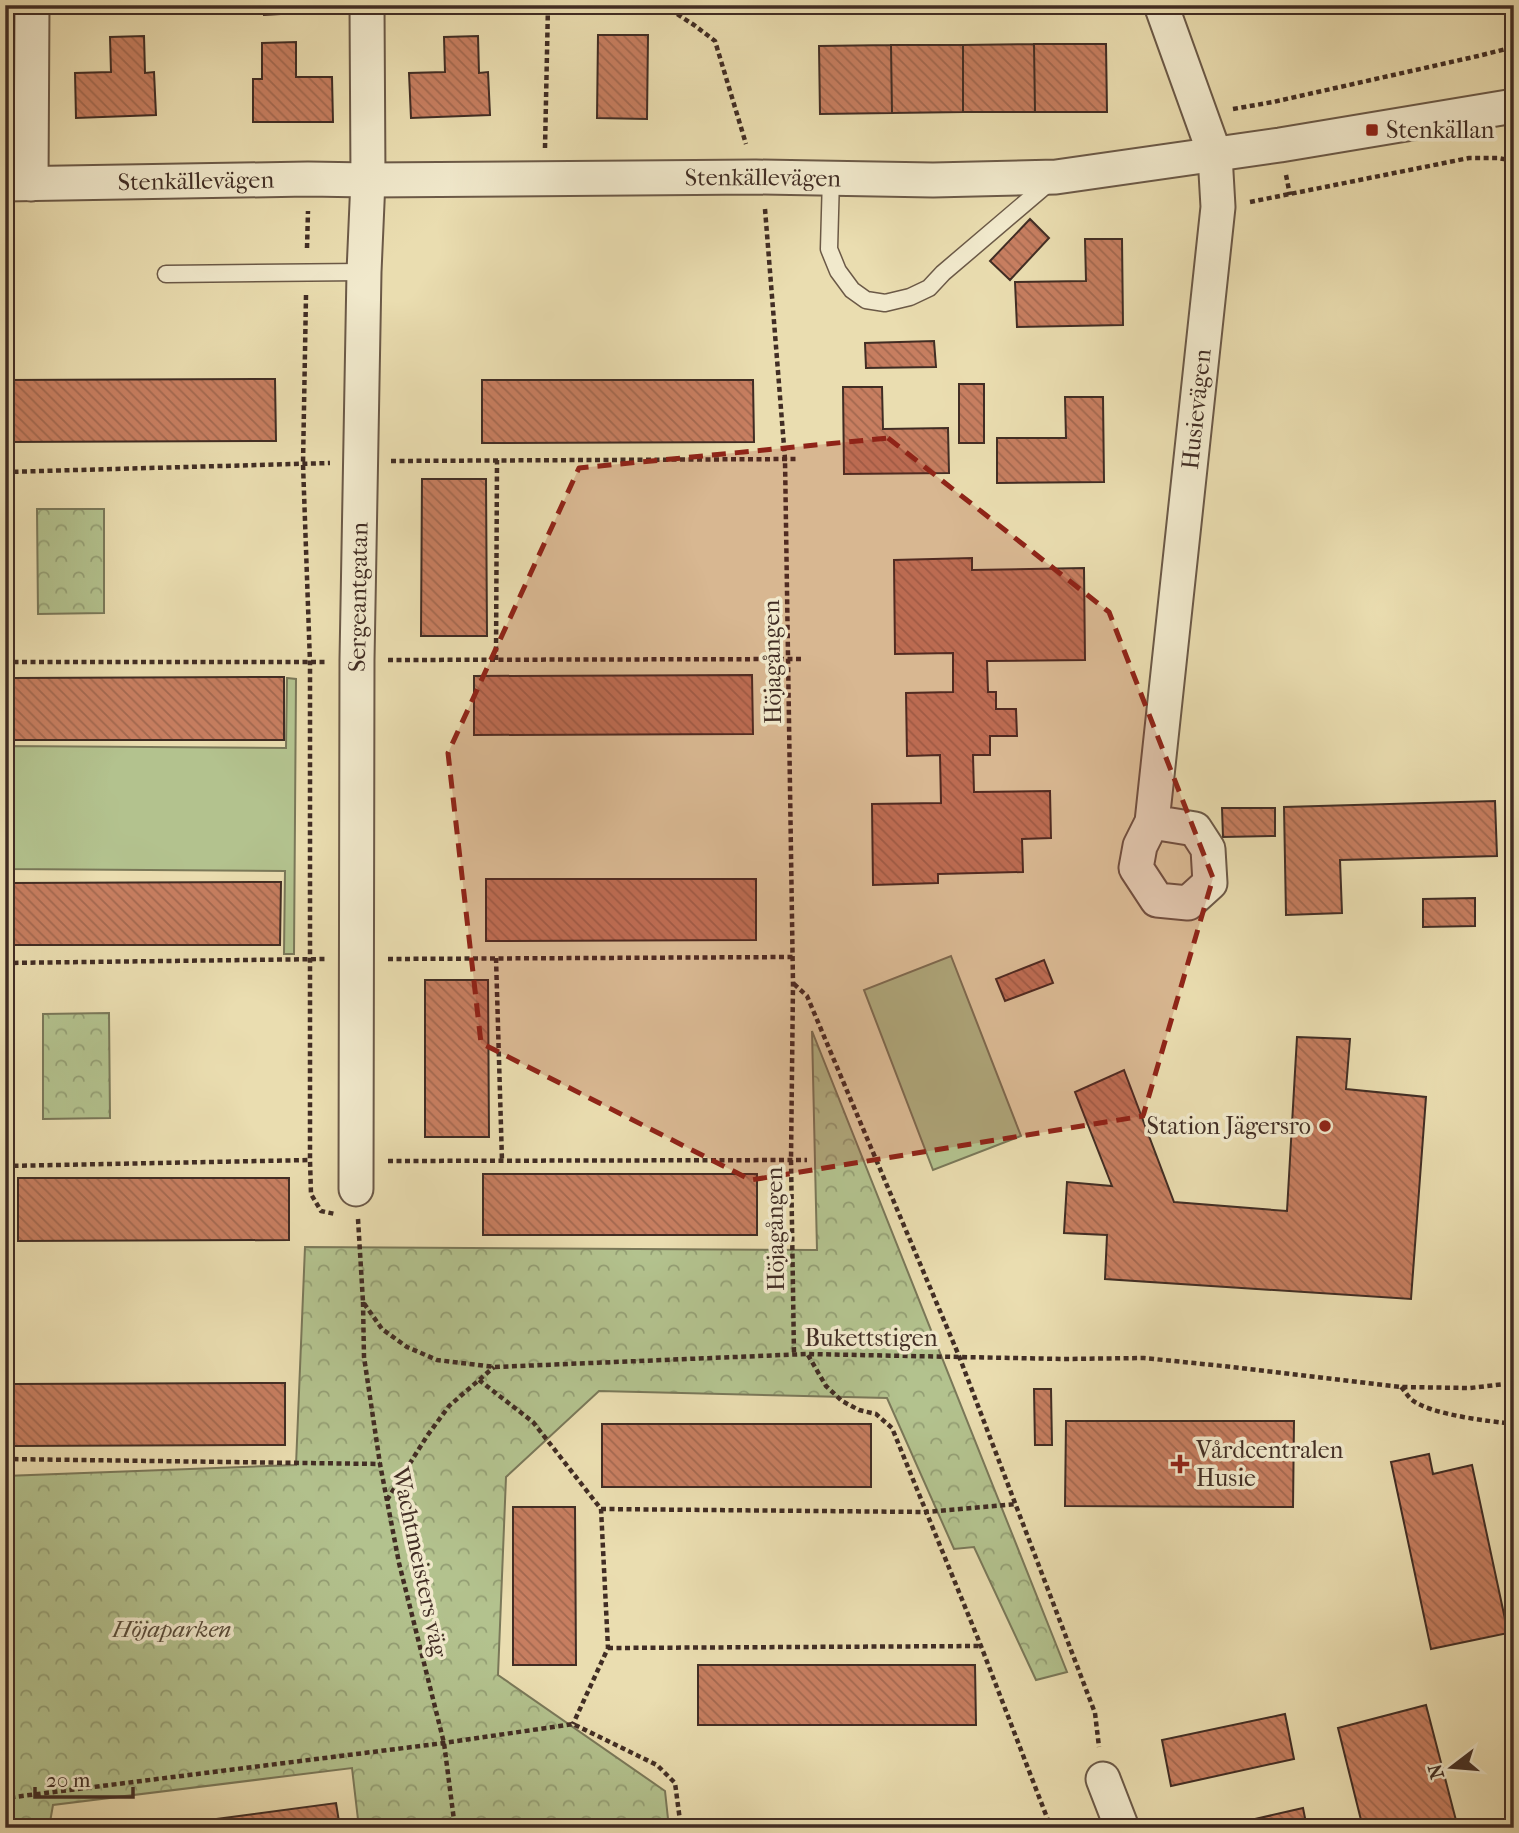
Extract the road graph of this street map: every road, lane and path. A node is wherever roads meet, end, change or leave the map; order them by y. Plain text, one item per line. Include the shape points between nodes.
1 (32, 5) edge
2 (367, 5) edge
3 (548, 5) edge
4 (663, 5) edge
5 (1161, 5) edge
6 (1514, 42) edge
7 (1512, 50) edge
8 (1514, 106) edge
9 (1201, 114) junction
10 (1215, 155) junction
11 (1514, 161) edge
12 (756, 177) junction
13 (831, 177) junction
14 (1056, 177) junction
15 (545, 178) junction
16 (308, 179) junction
17 (368, 180) junction
18 (18, 184) edge
19 (1219, 207) junction
20 (364, 272) junction
21 (306, 273) junction
22 (166, 274) dead end
23 (785, 459) junction
24 (798, 459) dead end
25 (496, 460) junction
26 (362, 461) junction
27 (303, 464) junction
28 (5, 471) edge
29 (790, 659) junction
30 (802, 659) dead end
31 (357, 660) junction
32 (496, 660) junction
33 (5, 662) edge
34 (310, 663) junction
35 (1152, 822) dead end
36 (793, 957) junction
37 (496, 958) junction
38 (356, 959) junction
39 (311, 960) junction
40 (5, 963) edge
41 (793, 984) junction
42 (791, 1160) junction
43 (807, 1160) dead end
44 (502, 1161) junction
45 (5, 1166) edge
46 (356, 1175) junction
47 (363, 1302) junction
48 (807, 1354) junction
49 (794, 1355) junction
50 (959, 1356) junction
51 (495, 1367) junction
52 (479, 1380) junction
53 (1514, 1383) edge
54 (1401, 1387) junction
55 (1514, 1424) edge
56 (5, 1459) edge
57 (380, 1464) junction
58 (387, 1500) junction
59 (1016, 1504) junction
60 (601, 1509) junction
61 (926, 1512) junction
62 (981, 1646) junction
63 (608, 1648) junction
64 (573, 1724) junction
65 (444, 1743) junction
66 (1102, 1779) joint
67 (5, 1785) edge
68 (6, 1800) edge
69 (453, 1828) edge
70 (681, 1828) edge
71 (1051, 1828) edge
72 (1122, 1828) edge

1 - 18 street
2 - 17 street, Sergeantgatan
3 - 15 path
4 - 12 path, Höjagången via 715,41
5 - 9 street, Husievägen
6 - 7 path
7 - 9 path
8 - 10 street, Stenkällevägen
9 - 10 street, Husievägen
10 - 14 street, Stenkällevägen
10 - 19 street, Husievägen
11 - 19 path via 1469,158
12 - 13 street, Stenkällevägen
12 - 15 street, Stenkällevägen
12 - 23 path, Höjagången via 766,213
13 - 14 street, Stenkällevägen
13 - 14 lane via 829,249 838,271 866,300 885,303 929,288
15 - 17 street, Stenkällevägen
16 - 17 street, Stenkällevägen
16 - 18 street, Stenkällevägen
16 - 21 path
17 - 20 street, Sergeantgatan
19 - 35 street, Husievägen
20 - 21 lane
20 - 26 street, Sergeantgatan
21 - 22 lane
21 - 27 path
23 - 24 path
23 - 25 path
23 - 29 path, Höjagången
25 - 26 path
25 - 32 path
26 - 27 path
26 - 31 street, Sergeantgatan
27 - 28 path
27 - 34 path
29 - 30 path
29 - 32 path
29 - 36 path, Höjagången
31 - 32 path
31 - 34 path
31 - 38 street, Sergeantgatan
33 - 34 path
34 - 39 path
36 - 37 path
36 - 41 path, Höjagången
37 - 38 path
37 - 44 path
38 - 39 path
38 - 46 street, Sergeantgatan
39 - 40 path
39 - 45 path via 310,1160
41 - 42 path, Höjagången
41 - 50 path via 807,996
42 - 43 path
42 - 44 path
42 - 49 path, Höjagången
44 - 46 path
46 - 47 path
47 - 51 path, Bukettstigen via 382,1329 407,1348 437,1360
47 - 57 path, Wachtmeisters väg via 364,1357
48 - 49 path, Bukettstigen
48 - 50 path, Bukettstigen
48 - 61 path via 826,1387 842,1401 876,1414 891,1427
49 - 51 path, Bukettstigen
50 - 54 path, Bukettstigen via 1144,1358
50 - 59 path
51 - 52 path
52 - 58 path via 449,1406
52 - 60 path via 533,1422
53 - 54 path, Bukettstigen
54 - 55 path via 1427,1408
56 - 57 path
57 - 58 path, Wachtmeisters väg
58 - 65 path, Wachtmeisters väg
59 - 61 path
59 - 66 path via 1096,1713
60 - 61 path
60 - 63 path
61 - 62 path
62 - 63 path
62 - 71 path
63 - 64 path
64 - 65 path
64 - 70 path via 657,1765 675,1783
65 - 68 path
65 - 69 path, Wachtmeisters väg
66 - 72 street
67 - 68 path

